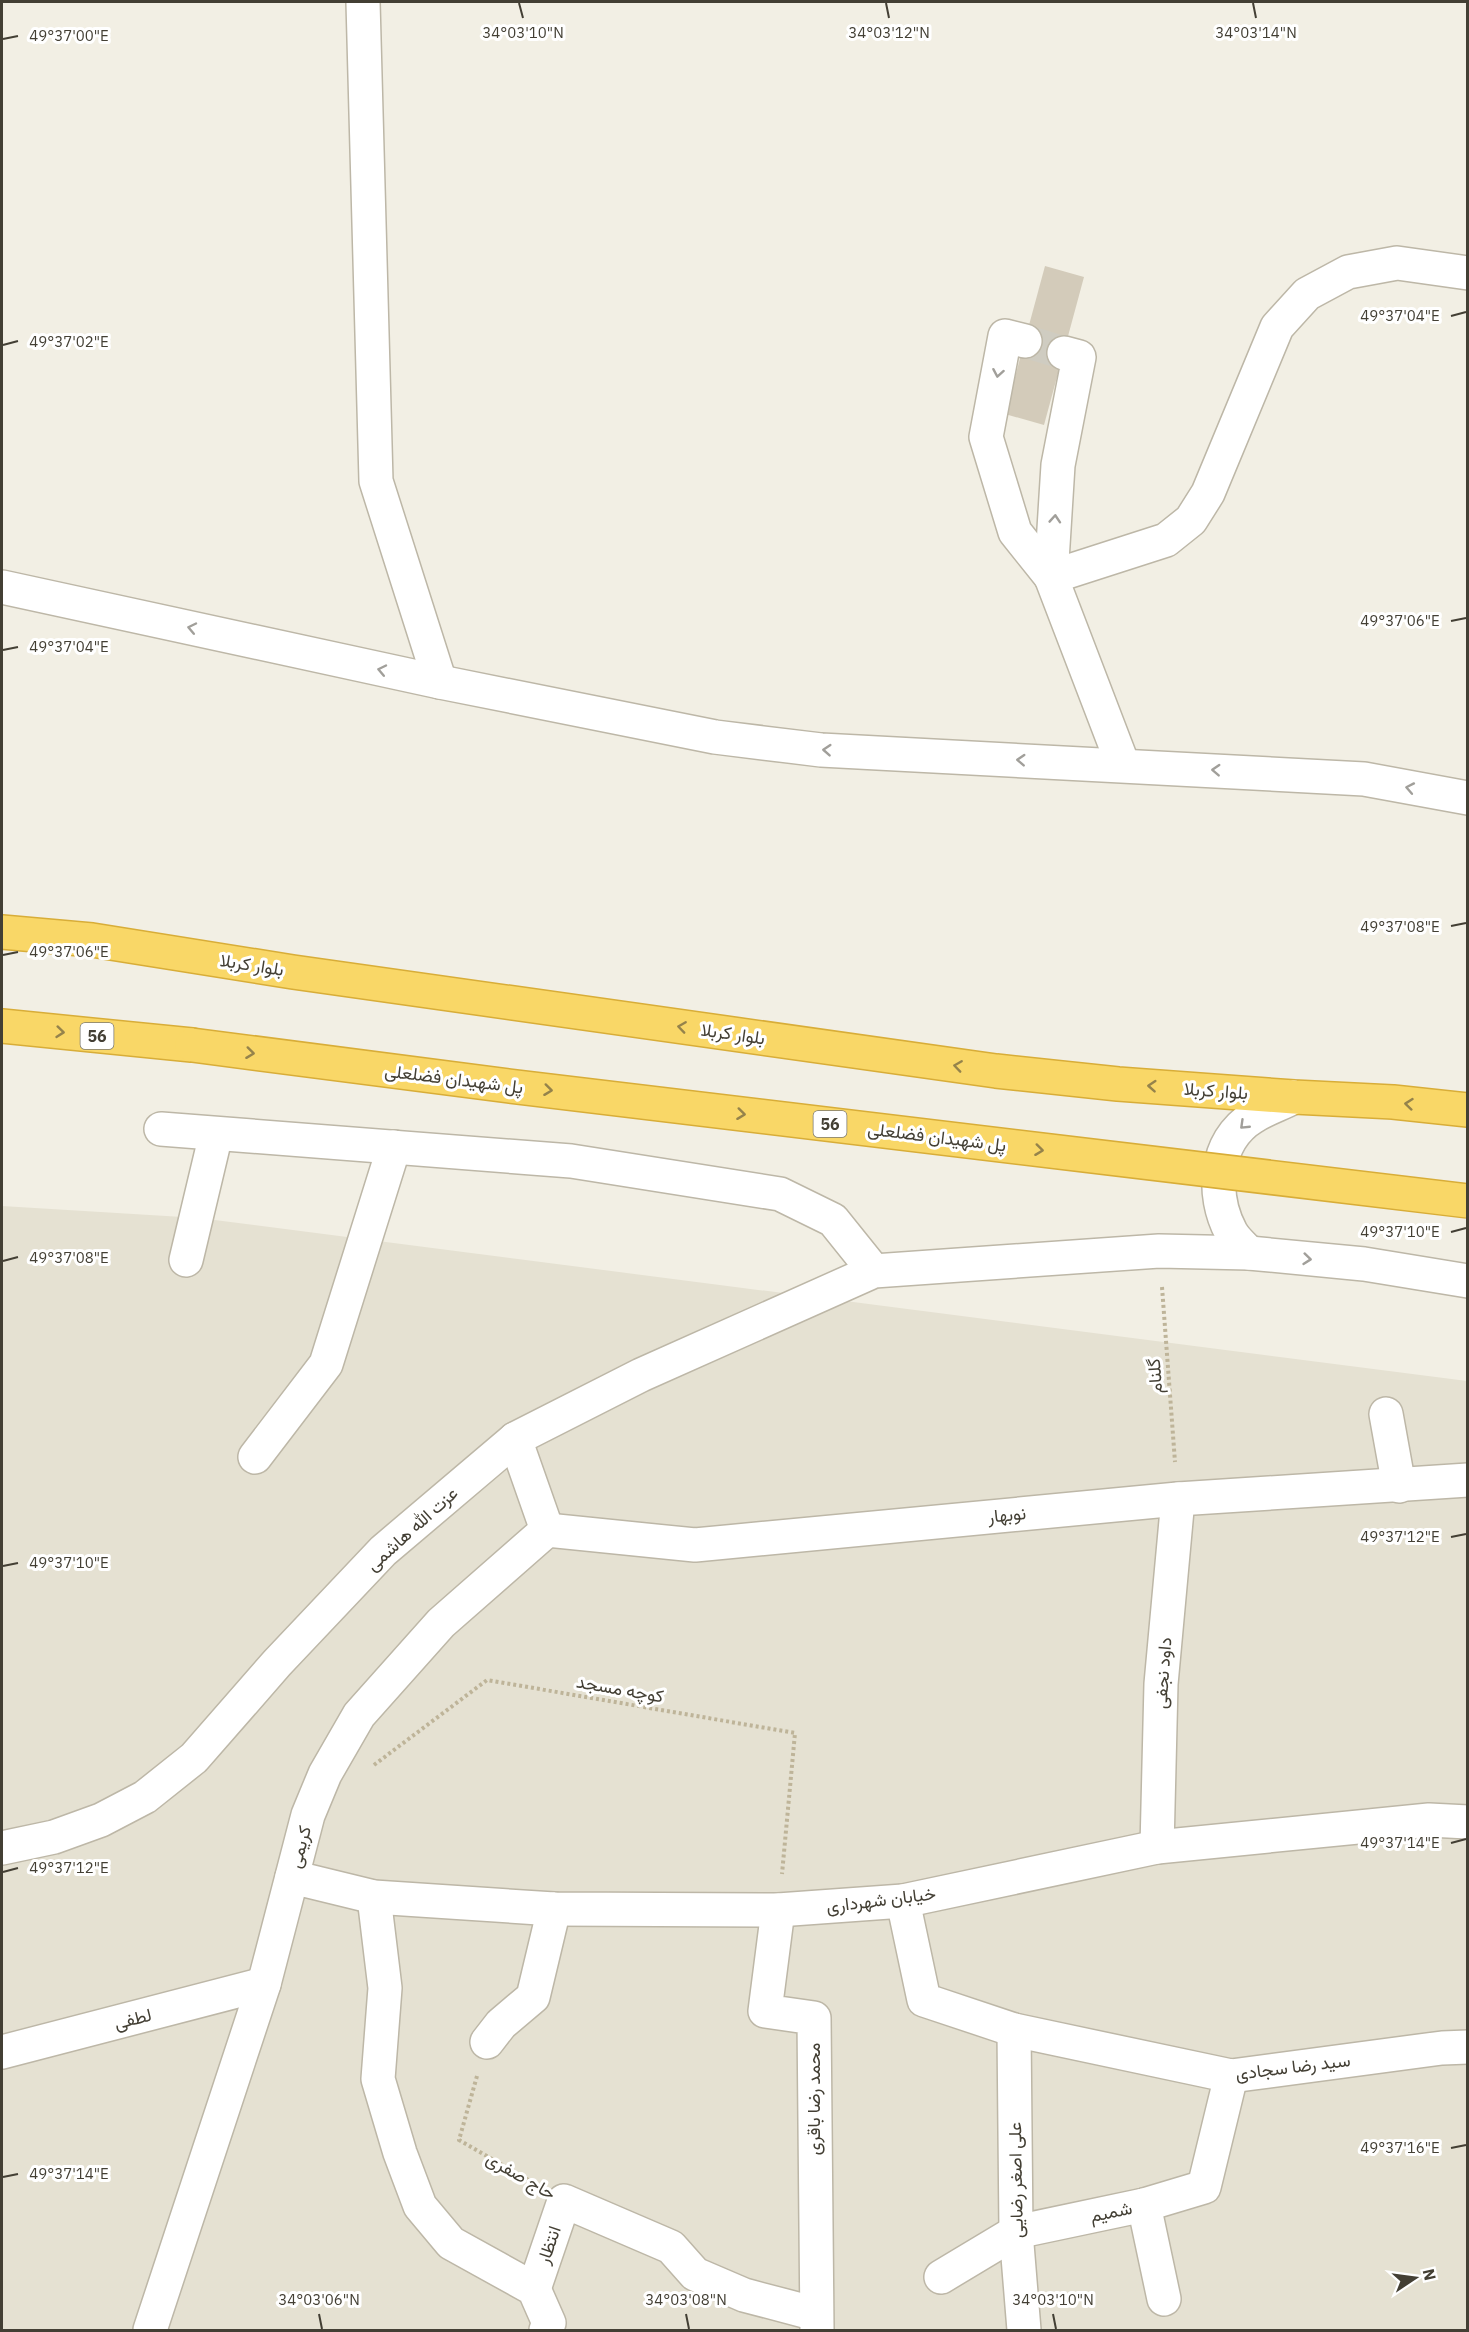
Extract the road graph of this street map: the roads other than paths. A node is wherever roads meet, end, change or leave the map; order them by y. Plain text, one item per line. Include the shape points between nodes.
1 (363, 2) edge
2 (1467, 273) edge
3 (1025, 341) tunnel mouth
4 (1064, 352) tunnel mouth
5 (1051, 577) junction
6 (2, 588) edge
7 (440, 682) junction
8 (1123, 765) junction
9 (1467, 798) edge
10 (2, 932) edge
11 (2, 1026) edge
12 (1294, 1097) junction
13 (1467, 1110) edge
14 (161, 1129) dead end
15 (216, 1134) junction
16 (394, 1147) junction
17 (1467, 1201) edge
18 (1249, 1253) junction
19 (186, 1260) dead end
20 (874, 1271) junction
21 (1467, 1281) edge
22 (1386, 1414) dead end
23 (516, 1439) junction
24 (255, 1456) dead end
25 (1467, 1480) edge
26 (1399, 1486) junction
27 (1178, 1499) junction
28 (547, 1530) junction
29 (1467, 1822) edge
30 (1157, 1847) junction
31 (2, 1848) edge
32 (292, 1877) junction
33 (374, 1897) junction
34 (903, 1901) junction
35 (554, 1909) junction
36 (778, 1910) junction
37 (264, 1984) junction
38 (1014, 2030) junction
39 (488, 2042) road end
40 (1467, 2047) edge
41 (2, 2052) edge
42 (1231, 2076) junction
43 (564, 2201) joint
44 (1144, 2205) junction
45 (1016, 2232) junction
46 (941, 2277) dead end
47 (534, 2289) junction
48 (1164, 2299) dead end
49 (816, 2322) edge
50 (150, 2331) edge
51 (546, 2331) edge
52 (1024, 2331) edge

1 - 7 street via 376,481
2 - 5 street via 1397,264 1348,272 1307,294 1277,327 1208,493 1191,520 1166,540
3 -> 5 street via 1005,336 986,438 1015,532
5 -> 4 street via 1059,465 1079,357
5 - 8 street
7 -> 6 street
8 -> 7 street via 820,750 726,739
9 -> 8 street via 1364,779
12 -> 10 highway, بلوار کربلا via 996,1071 305,974 93,940
11 -> 17 highway, پل شهیدان فضلعلی / 56, bridge via 192,1045
13 -> 12 highway, بلوار کربلا
12 -> 18 street via 1251,1118 1232,1137 1219,1164 1222,1212 1232,1235
14 - 15 street
15 - 16 street
15 - 19 street
16 - 20 street via 571,1161 780,1194 833,1220
16 - 24 street via 326,1364
18 - 20 street via 1159,1251
18 -> 21 street via 1364,1264
20 - 23 street, عزت الله هاشمی via 641,1375
22 - 26 street
23 - 28 street
23 - 31 street, عزت الله هاشمی via 383,1551 194,1758 145,1797 101,1820 54,1837
25 - 26 street, نوبهار
26 - 27 street, نوبهار
27 - 28 street, نوبهار via 695,1545
27 - 30 street, داود نجفی via 1161,1684
28 - 32 street, کریمی via 441,1623 359,1715 325,1774 308,1815
29 - 30 street, خیابان شهرداری via 1429,1820
30 - 34 street, خیابان شهرداری
32 - 33 street, خیابان شهرداری
32 - 37 street, کریمی
33 - 35 street, خیابان شهرداری
33 - 47 street via 385,1988 378,2079 420,2206 451,2242
34 - 36 street, خیابان شهرداری
34 - 38 street, سید رضا سجادی via 924,2000
35 - 36 street, خیابان شهرداری
35 - 39 street via 533,1997 501,2024
36 - 49 street, محمد رضا باقری via 765,2011 813,2018
37 - 41 street, لطفی
37 - 50 street, کریمی
38 - 42 street, سید رضا سجادی
38 - 45 street, علی اصغر رضایی
40 - 42 street, سید رضا سجادی
42 - 44 street, شمیم via 1204,2187
43 - 47 street, انتظار
43 - 49 street, حاج صفری via 671,2247 695,2274
44 - 45 street, شمیم
44 - 48 street
45 - 46 street, شمیم
45 - 52 street, علی اصغر رضایی
47 - 51 street via 549,2323

